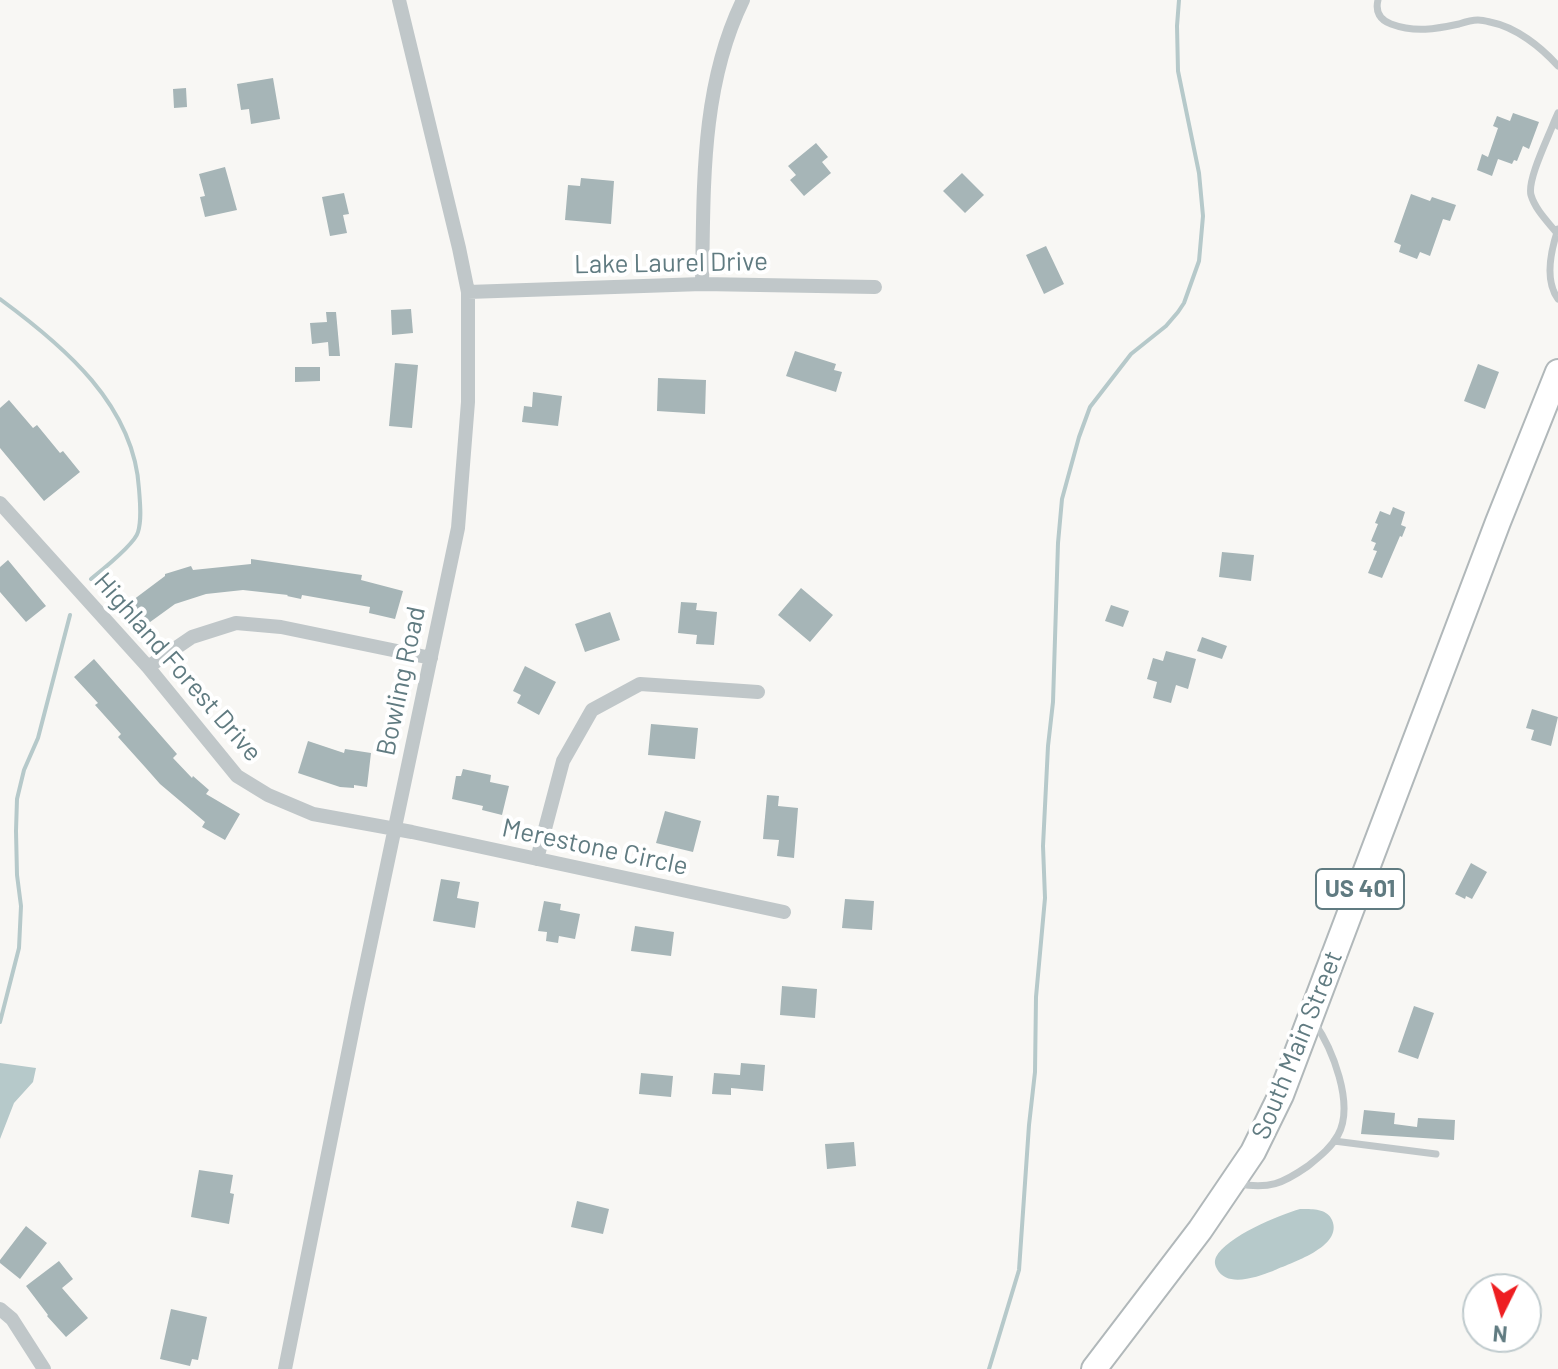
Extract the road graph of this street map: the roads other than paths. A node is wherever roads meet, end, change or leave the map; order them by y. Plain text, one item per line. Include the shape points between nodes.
1 (399, 0) edge
2 (743, 0) edge
3 (1378, 0) edge
4 (1558, 66) edge
5 (1558, 113) edge
6 (1556, 124) edge
7 (1557, 230) edge
8 (702, 284) junction
9 (875, 287) dead end
10 (468, 292) junction
11 (1558, 299) edge
12 (1558, 372) edge
13 (0, 503) edge
14 (431, 658) junction
15 (148, 667) junction
16 (758, 692) dead end
17 (395, 829) junction
18 (537, 859) junction
19 (784, 912) dead end
20 (1311, 1017) junction
21 (1334, 1141) junction
22 (1436, 1154) dead end
23 (1232, 1183) junction
24 (0, 1309) edge
25 (44, 1369) edge
26 (285, 1369) edge
27 (1094, 1369) edge

1 - 10 street, Bowling Road
2 - 8 street via 730,25 705,147
3 - 4 lane via 1380,18 1417,30 1494,22 1525,37
5 - 6 lane
6 - 7 lane via 1530,183 1537,208
7 - 11 lane via 1550,283
8 - 9 street, Lake Laurel Drive
8 - 10 street, Lake Laurel Drive
10 - 14 street, Bowling Road via 468,402 458,528
12 - 20 highway, South Main Street / US 401
13 - 15 street, Highland Forest Drive
14 - 15 street via 281,627 236,623 192,637
14 - 17 street, Bowling Road
15 - 17 street, Highland Forest Drive via 237,776 313,814
16 - 18 street via 640,684 592,710 563,761
17 - 18 street, Merestone Circle
17 - 26 street, Bowling Road
18 - 19 street, Merestone Circle
20 - 21 lane via 1324,1036 1342,1093 1343,1120
20 - 23 highway, South Main Street / US 401 via 1281,1095
21 - 22 lane
21 - 23 lane via 1279,1184 1258,1188
23 - 27 highway, South Main Street / US 401
24 - 25 street

